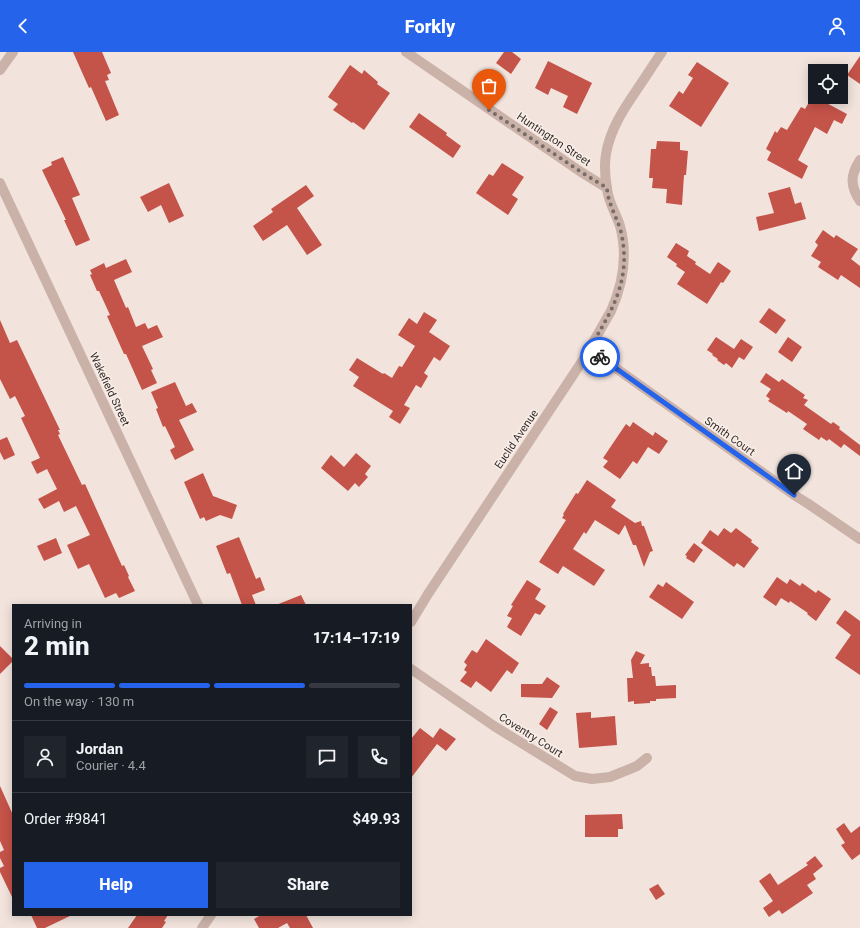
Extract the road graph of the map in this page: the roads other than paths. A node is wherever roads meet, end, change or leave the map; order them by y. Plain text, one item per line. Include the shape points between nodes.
1 (13, 52) edge
2 (406, 52) edge
3 (662, 52) edge
4 (0, 70) edge
5 (860, 160) edge
6 (0, 183) edge
7 (607, 188) junction
8 (860, 201) edge
9 (589, 349) junction
10 (860, 539) edge
11 (198, 604) edge
12 (412, 620) edge
13 (412, 670) edge
14 (648, 758) dead end
15 (210, 916) edge
16 (202, 928) edge

1 - 4 street
2 - 7 street, Huntington Street
3 - 7 street via 621,114 612,134 605,164
5 - 8 street via 852,182 854,192
6 - 11 street, Wakefield Street
7 - 9 street, Euclid Avenue via 621,233 624,261 615,303
9 - 10 street, Smith Court
9 - 12 street, Euclid Avenue
13 - 14 street, Coventry Court via 494,726 575,776 592,779 610,777 637,766
15 - 16 street

